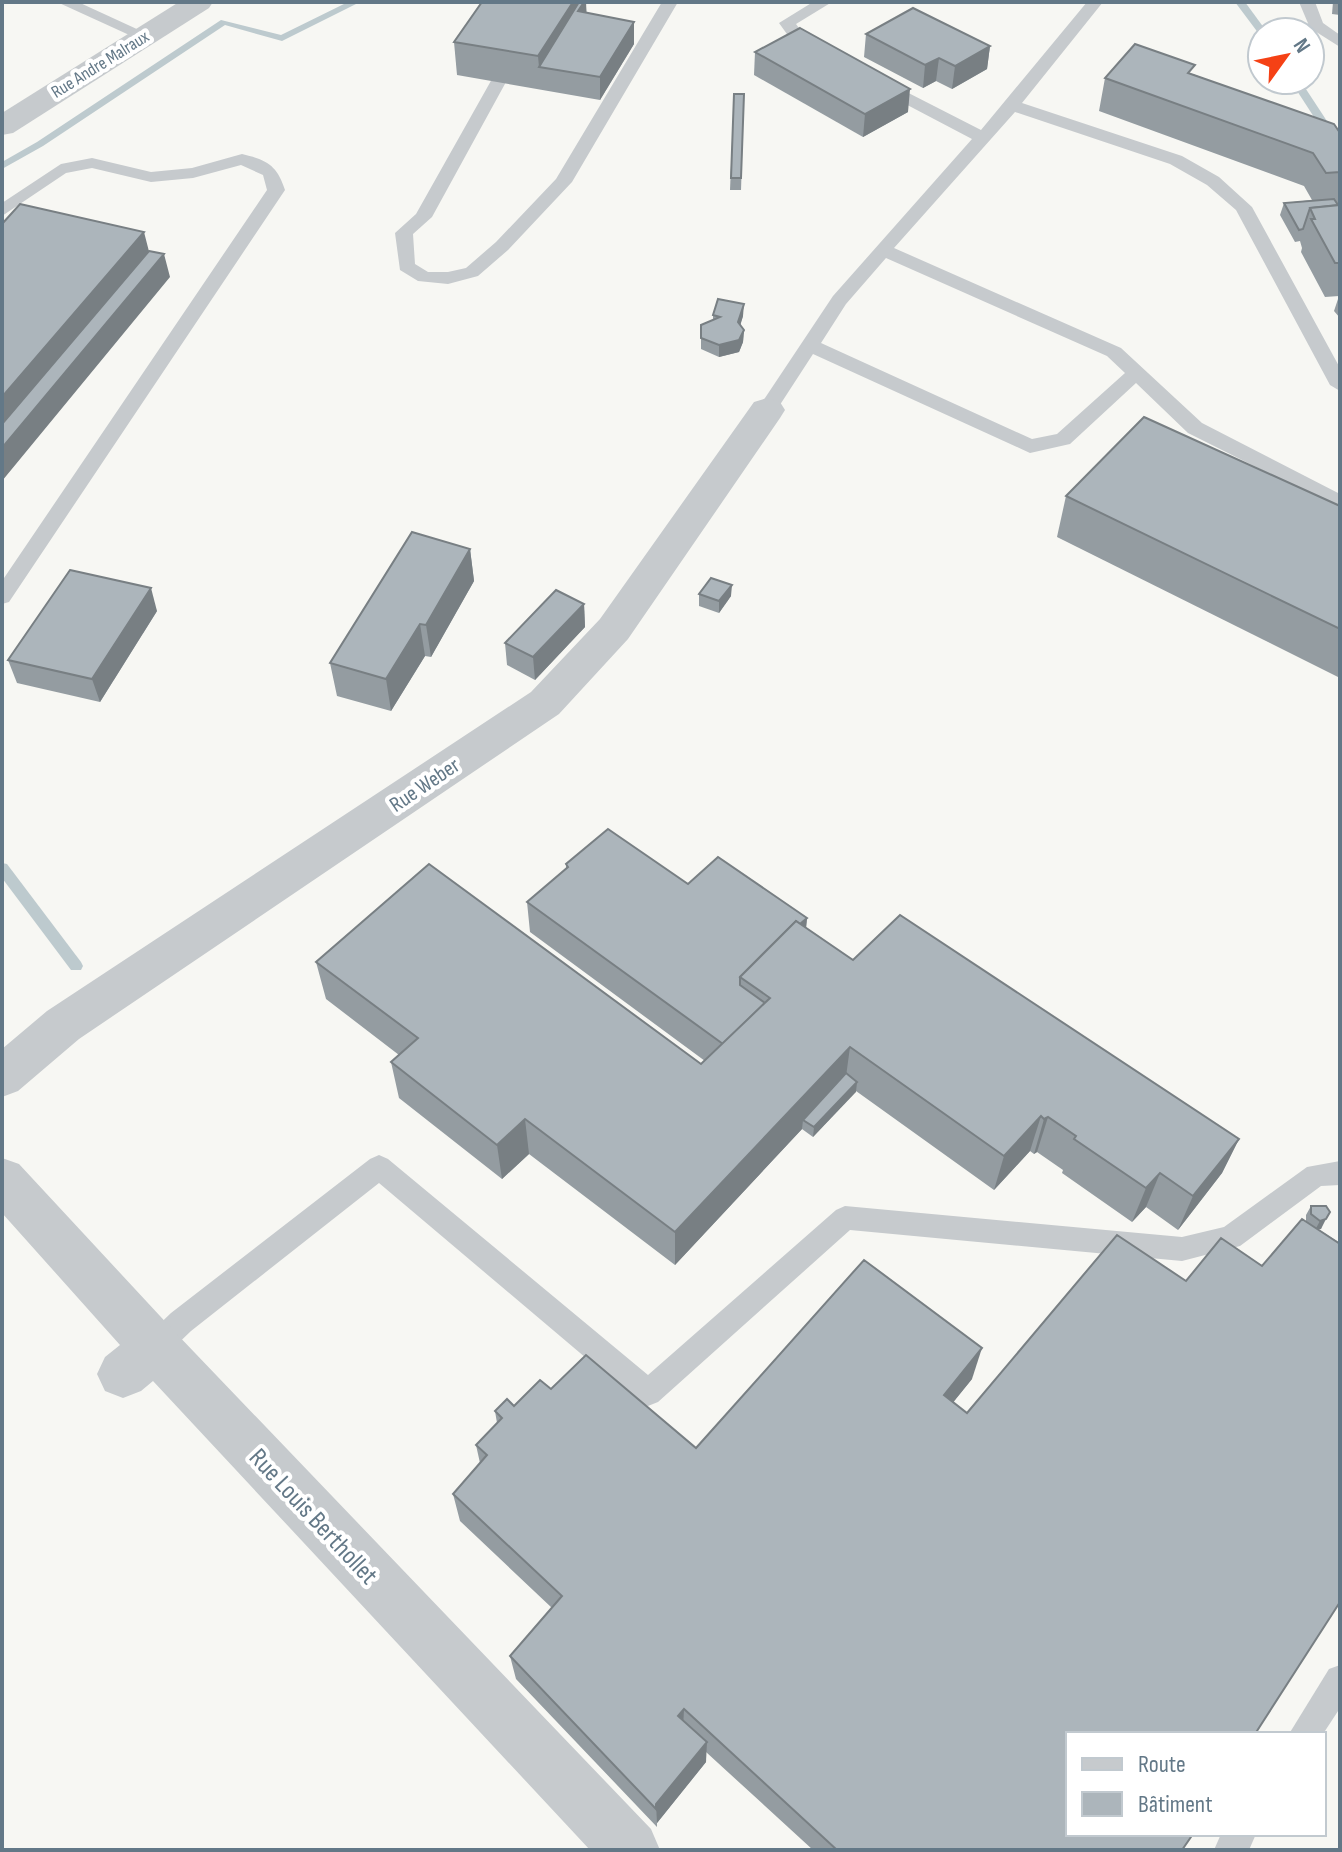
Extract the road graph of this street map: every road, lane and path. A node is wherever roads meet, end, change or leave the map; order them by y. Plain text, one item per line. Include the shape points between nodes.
1 (199, 2) edge
2 (670, 2) edge
3 (824, 2) edge
4 (1095, 2) edge
5 (1307, 2) edge
6 (70, 3) edge
7 (144, 36) junction
8 (1340, 42) edge
9 (830, 59) edge
10 (872, 80) edge
11 (498, 82) edge
12 (1011, 105) junction
13 (2, 126) edge
14 (982, 137) junction
15 (2, 211) edge
16 (883, 250) junction
17 (810, 345) junction
18 (1136, 373) junction
19 (1340, 385) edge
20 (767, 410) joint
21 (1340, 502) edge
22 (2, 597) edge
23 (2, 1077) edge
24 (1340, 1173) edge
25 (2, 1179) edge
26 (139, 1360) junction
27 (1340, 1680) edge
28 (1306, 1732) edge
29 (630, 1850) edge

1 - 7 street, Rue Andre Malraux
2 - 11 lane via 563,182 472,272 424,277 406,266 404,233 423,217
3 - 9 lane via 787,23 803,45
4 - 12 lane
5 - 8 lane via 1316,25
6 - 7 lane
7 - 13 street, Rue Andre Malraux
10 - 14 lane
12 - 14 lane
12 - 19 lane via 1176,160 1213,181 1243,207
14 - 16 lane
15 - 22 lane via 61,169 92,163 151,177 193,173 242,159 271,173 276,190
16 - 17 lane via 839,300
16 - 18 lane via 1114,352
17 - 18 lane via 1030,446 1063,439
17 - 20 lane
18 - 21 lane via 1195,428
20 - 23 street, Rue Weber via 614,629 545,703 63,1025
24 - 26 lane via 1316,1175 1231,1237 1182,1249 845,1218 648,1393 379,1167
25 - 26 street, Rue Louis Berthollet
26 - 29 street, Rue Louis Berthollet
27 - 28 lane

